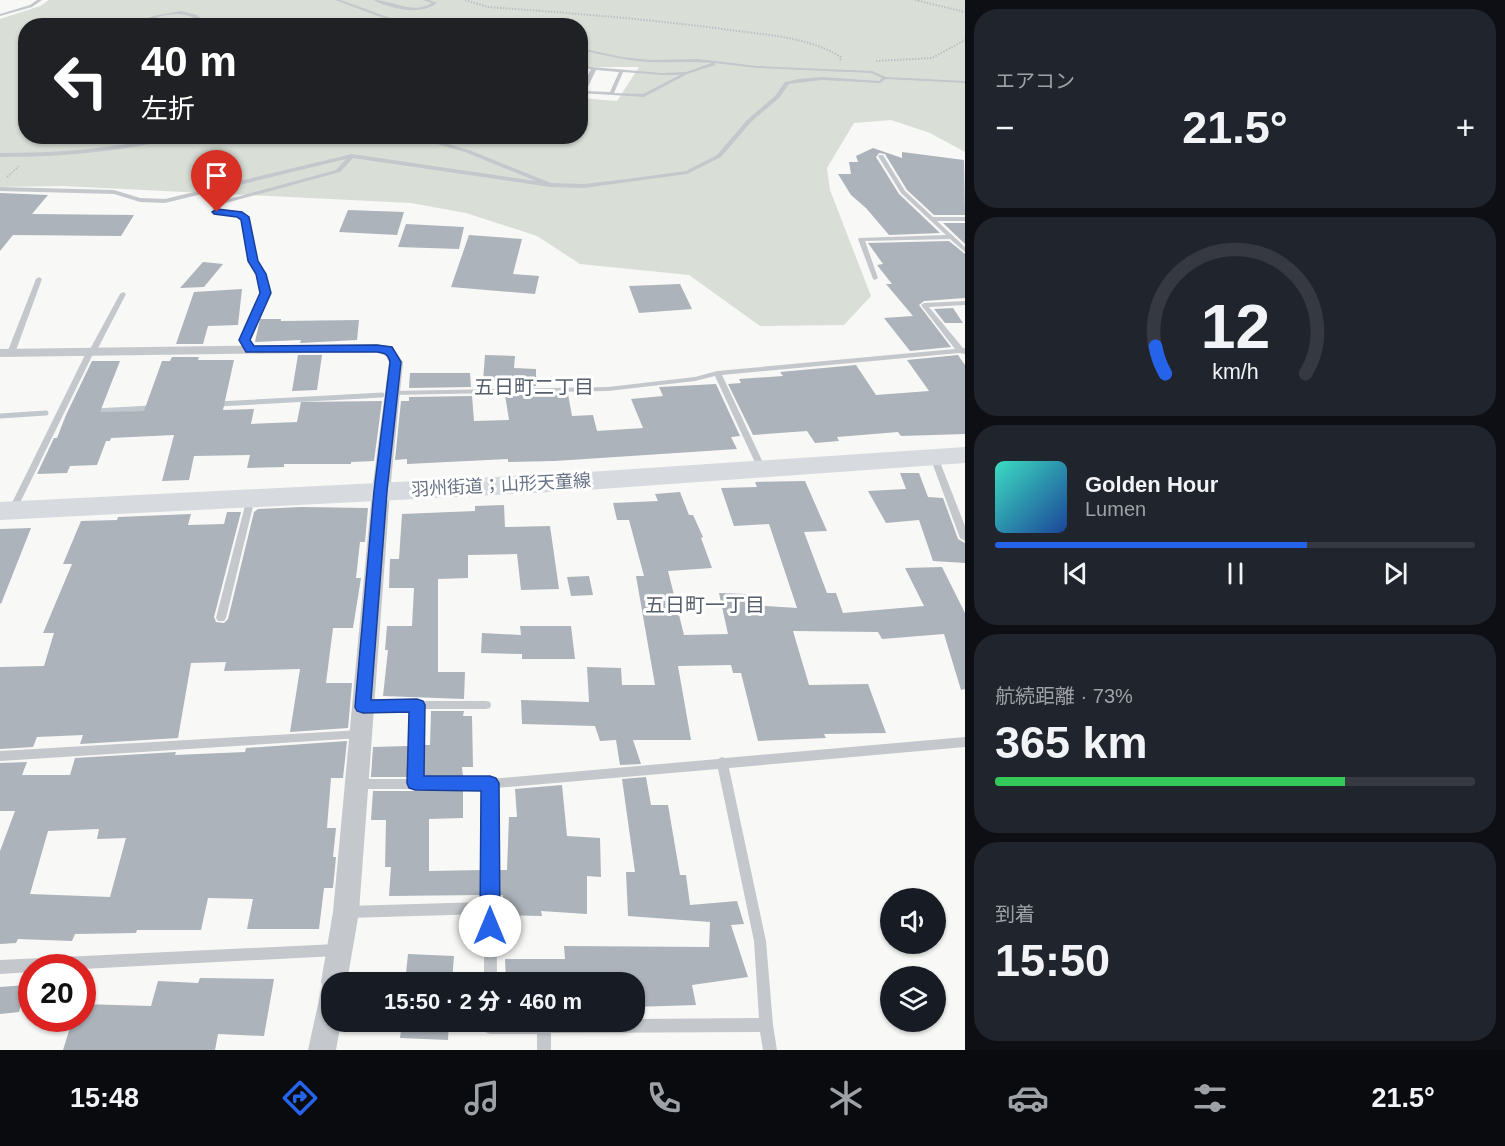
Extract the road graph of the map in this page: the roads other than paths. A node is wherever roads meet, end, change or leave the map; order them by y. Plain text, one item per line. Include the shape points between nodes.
1 (40, 0) edge
2 (337, 0) edge
3 (375, 0) edge
4 (425, 0) edge
5 (0, 15) edge
6 (156, 18) edge
7 (198, 18) edge
8 (388, 18) edge
9 (588, 51) edge
10 (713, 64) junction
11 (588, 68) edge
12 (594, 68) junction
13 (622, 70) junction
14 (687, 73) junction
15 (885, 78) junction
16 (588, 80) edge
17 (965, 82) edge
18 (588, 93) edge
19 (611, 95) junction
20 (143, 144) edge
21 (441, 144) edge
22 (0, 154) edge
23 (352, 156) junction
24 (881, 156) dead end
25 (550, 185) junction
26 (0, 189) edge
27 (931, 219) junction
28 (965, 219) edge
29 (952, 237) junction
30 (965, 250) edge
31 (875, 278) dead end
32 (39, 279) dead end
33 (123, 294) dead end
34 (965, 303) edge
35 (250, 350) junction
36 (964, 352) edge
37 (6, 353) edge
38 (91, 353) junction
39 (717, 373) junction
40 (392, 393) junction
41 (965, 455) edge
42 (934, 457) junction
43 (762, 469) junction
44 (381, 491) junction
45 (251, 498) junction
46 (6, 511) edge
47 (965, 538) edge
48 (221, 618) dead end
49 (417, 705) junction
50 (486, 705) dead end
51 (363, 707) junction
52 (360, 734) junction
53 (965, 742) edge
54 (0, 756) edge
55 (722, 762) junction
56 (415, 783) junction
57 (490, 783) junction
58 (357, 784) junction
59 (490, 908) junction
60 (346, 912) junction
61 (339, 950) junction
62 (0, 967) edge
63 (336, 972) edge
64 (490, 972) edge
65 (766, 1025) junction
66 (645, 1027) edge
67 (325, 1032) edge
68 (544, 1032) edge
69 (322, 1050) edge
70 (544, 1050) edge
71 (770, 1050) edge

1 - 5 lane
2 - 8 lane
3 - 4 lane via 420,9 435,3
6 - 7 lane via 182,14
9 - 10 lane via 622,58 698,60
10 - 14 lane
10 - 15 lane via 872,72
11 - 12 lane
12 - 13 lane
12 - 16 lane
13 - 14 lane
13 - 19 lane
14 - 19 lane via 645,96
15 - 17 lane
15 - 25 lane via 864,82 809,77 787,83 719,156 687,172 584,186
18 - 19 lane
20 - 22 lane via 30,155
21 - 25 lane
23 - 25 lane
23 - 26 lane via 165,201 141,200 114,192
23 - 35 lane via 338,171 224,202 215,208 217,212 239,214 245,219 253,261 266,293 245,340
24 - 27 lane via 903,192
27 - 28 lane
27 - 29 lane
29 - 30 lane
29 - 31 lane via 861,239
32 - 37 lane
33 - 38 lane
34 - 36 lane via 924,305
35 - 38 street
35 - 40 street via 388,350 396,362
36 - 39 lane
37 - 38 street
38 - 46 lane
39 - 40 lane via 608,389
39 - 43 lane
40 - 44 street
41 - 42 main road, 羽州街道；山形天童線
42 - 43 main road, 羽州街道；山形天童線
42 - 47 lane
43 - 44 main road, 羽州街道；山形天童線
44 - 45 main road, 羽州街道；山形天童線
44 - 51 street
45 - 46 main road, 羽州街道；山形天童線
45 - 48 lane
49 - 50 lane
49 - 51 lane
49 - 56 lane
51 - 52 street
52 - 54 lane
52 - 58 street
53 - 55 lane
55 - 57 lane
55 - 65 lane via 760,941
56 - 57 lane
56 - 58 lane
57 - 59 lane
58 - 60 street
59 - 60 lane
59 - 64 lane
60 - 61 street
61 - 62 lane
61 - 63 street
65 - 66 lane
65 - 71 lane
67 - 69 street
68 - 70 lane

